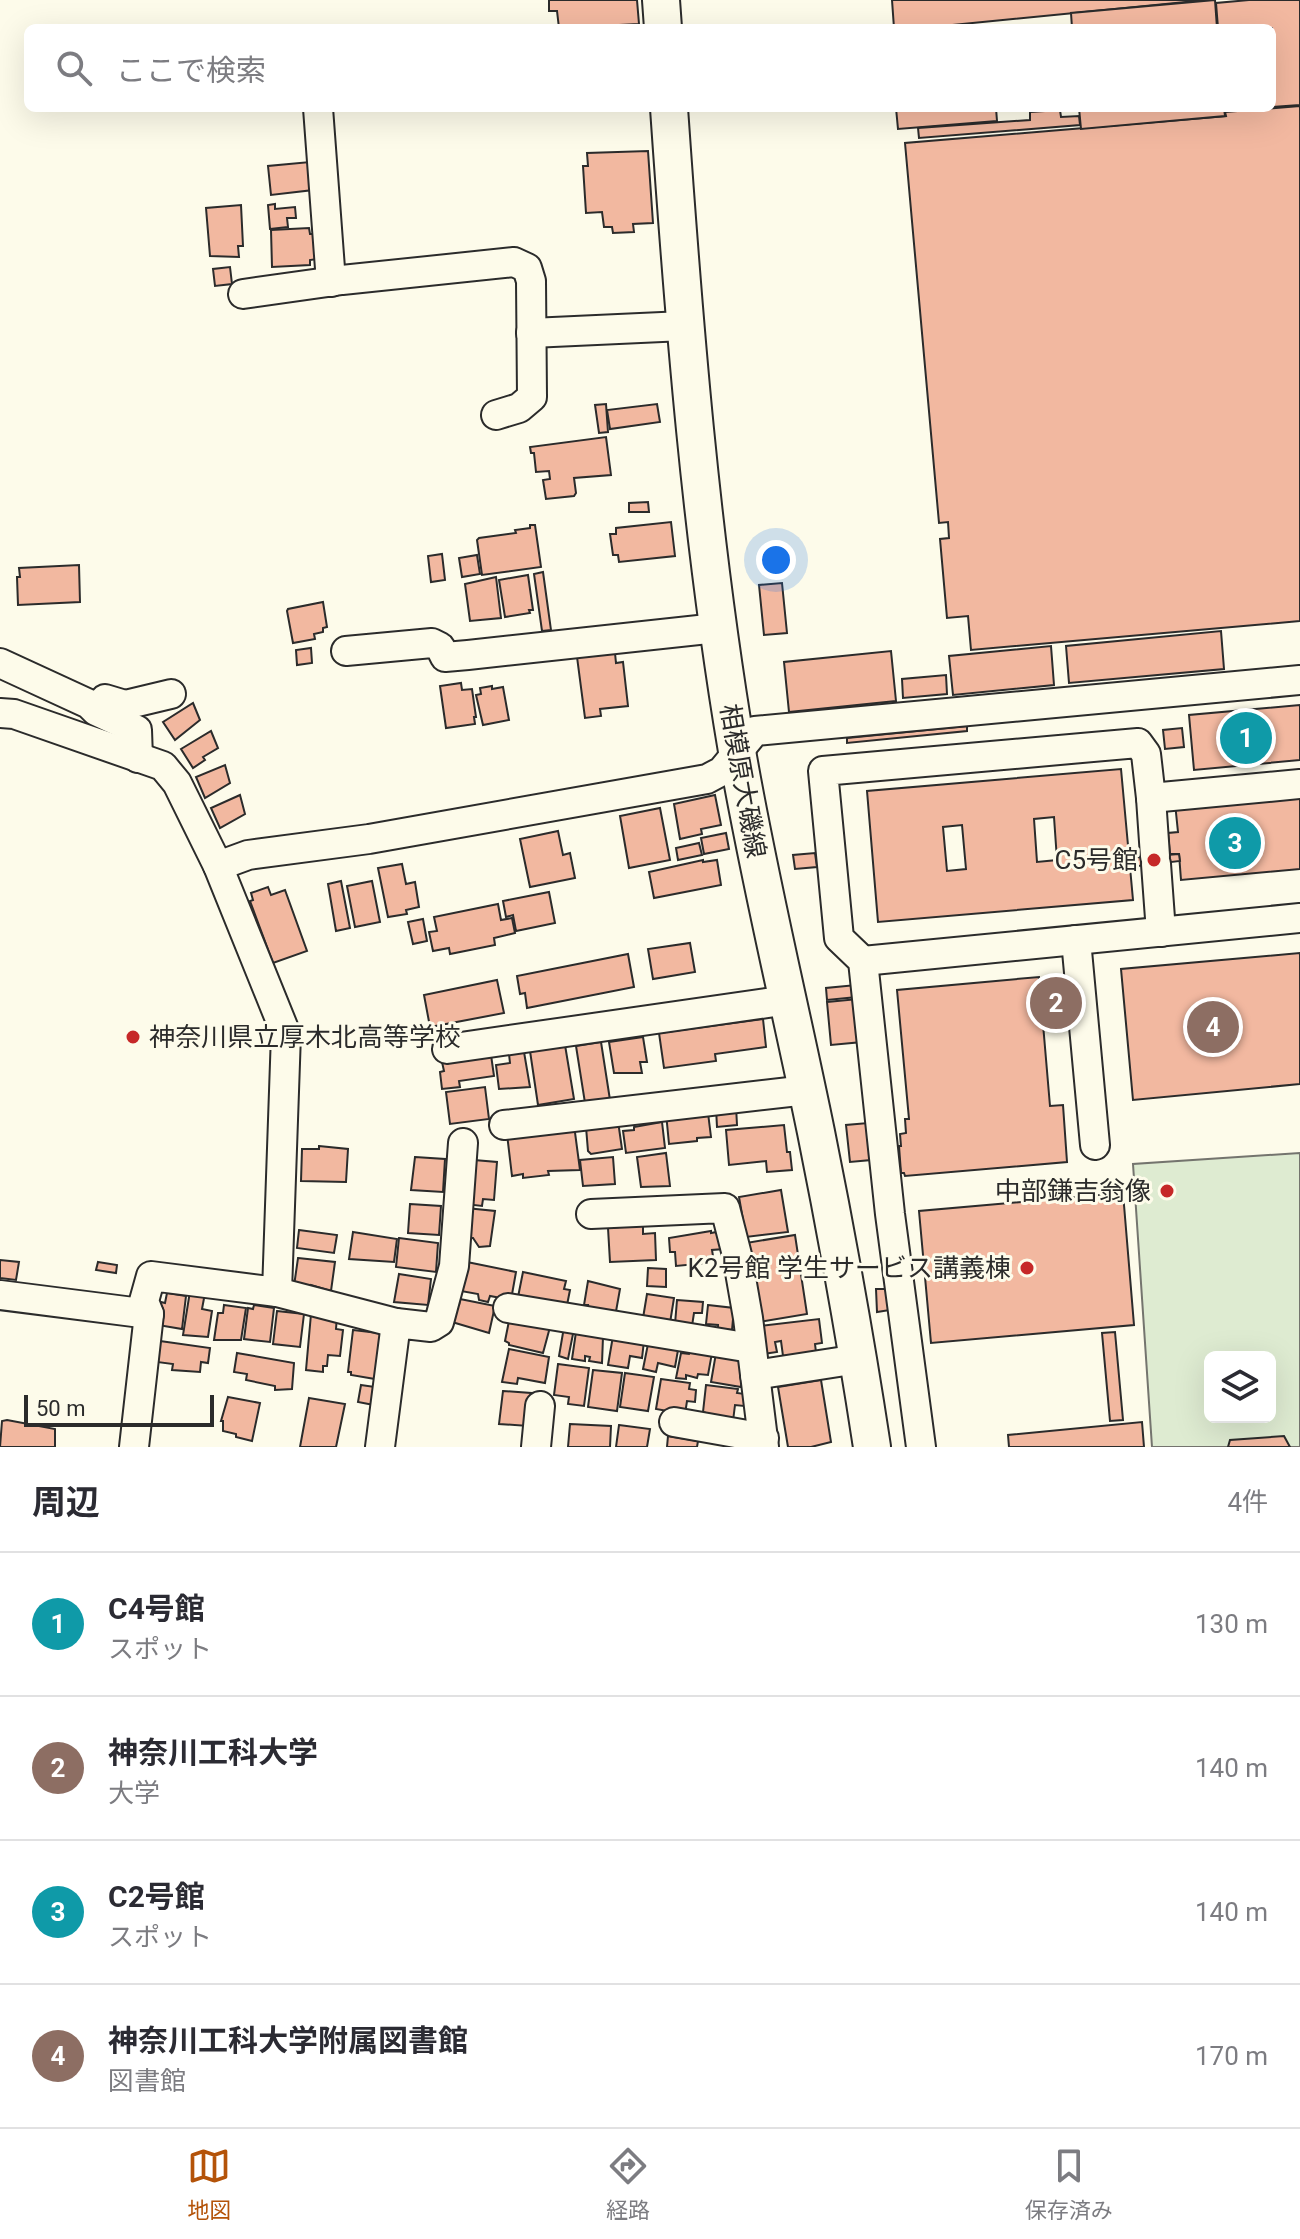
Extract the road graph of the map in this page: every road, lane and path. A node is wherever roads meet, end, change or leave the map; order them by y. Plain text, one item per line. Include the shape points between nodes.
1 (661, 0) edge
2 (663, 24) edge
3 (318, 112) edge
4 (669, 112) edge
5 (331, 282) junction
6 (243, 294) dead end
7 (684, 326) junction
8 (531, 333) junction
9 (496, 415) dead end
10 (717, 628) junction
11 (346, 651) dead end
12 (0, 663) edge
13 (1300, 680) edge
14 (171, 694) dead end
15 (96, 711) junction
16 (0, 713) edge
17 (737, 750) junction
18 (138, 758) junction
19 (1300, 784) edge
20 (1151, 798) junction
21 (218, 866) junction
22 (1300, 918) edge
23 (1161, 932) junction
24 (1076, 940) junction
25 (863, 961) junction
26 (788, 1000) junction
27 (447, 1049) dead end
28 (807, 1090) junction
29 (504, 1125) dead end
30 (463, 1143) dead end
31 (1095, 1145) dead end
32 (591, 1214) dead end
33 (277, 1292) junction
34 (0, 1295) edge
35 (508, 1308) dead end
36 (149, 1314) junction
37 (396, 1323) junction
38 (858, 1359) junction
39 (753, 1362) junction
40 (540, 1406) dead end
41 (674, 1422) dead end
42 (764, 1443) edge
43 (134, 1447) edge
44 (380, 1447) edge
45 (536, 1447) edge
46 (872, 1447) edge
47 (921, 1447) edge

1 - 2 main road
3 - 5 street
4 - 7 main road, 相模原大磯線
5 - 6 street
5 - 8 street via 514,262 527,268 531,281
7 - 8 street
7 - 10 main road, 相模原大磯線
8 - 9 street via 532,397 519,408
10 - 11 street via 558,656 469,664 445,657 432,643
10 - 17 main road, 相模原大磯線
12 - 15 street
13 - 17 street via 755,731
14 - 15 street via 125,705 105,699
15 - 18 street via 137,730
16 - 18 street
17 - 21 street via 722,771 707,779 248,855
17 - 26 main road, 相模原大磯線
18 - 21 street via 163,766 177,783
19 - 20 street
20 - 23 street
20 - 25 street via 1146,754 1138,743 823,771 839,938
21 - 33 street via 286,1034
22 - 23 street
23 - 24 street
24 - 25 street
24 - 31 street
25 - 47 street
26 - 27 street
26 - 28 main road, 相模原大磯線
28 - 29 street via 655,1095
28 - 38 main road, 相模原大磯線
30 - 37 street via 454,1266 439,1322 431,1327
32 - 39 street via 725,1208
33 - 36 street via 151,1276 144,1301
33 - 37 street
34 - 36 street
35 - 39 street
36 - 43 street
37 - 44 street
38 - 39 street
38 - 46 main road, 相模原大磯線
39 - 42 street
40 - 45 street
41 - 42 street

